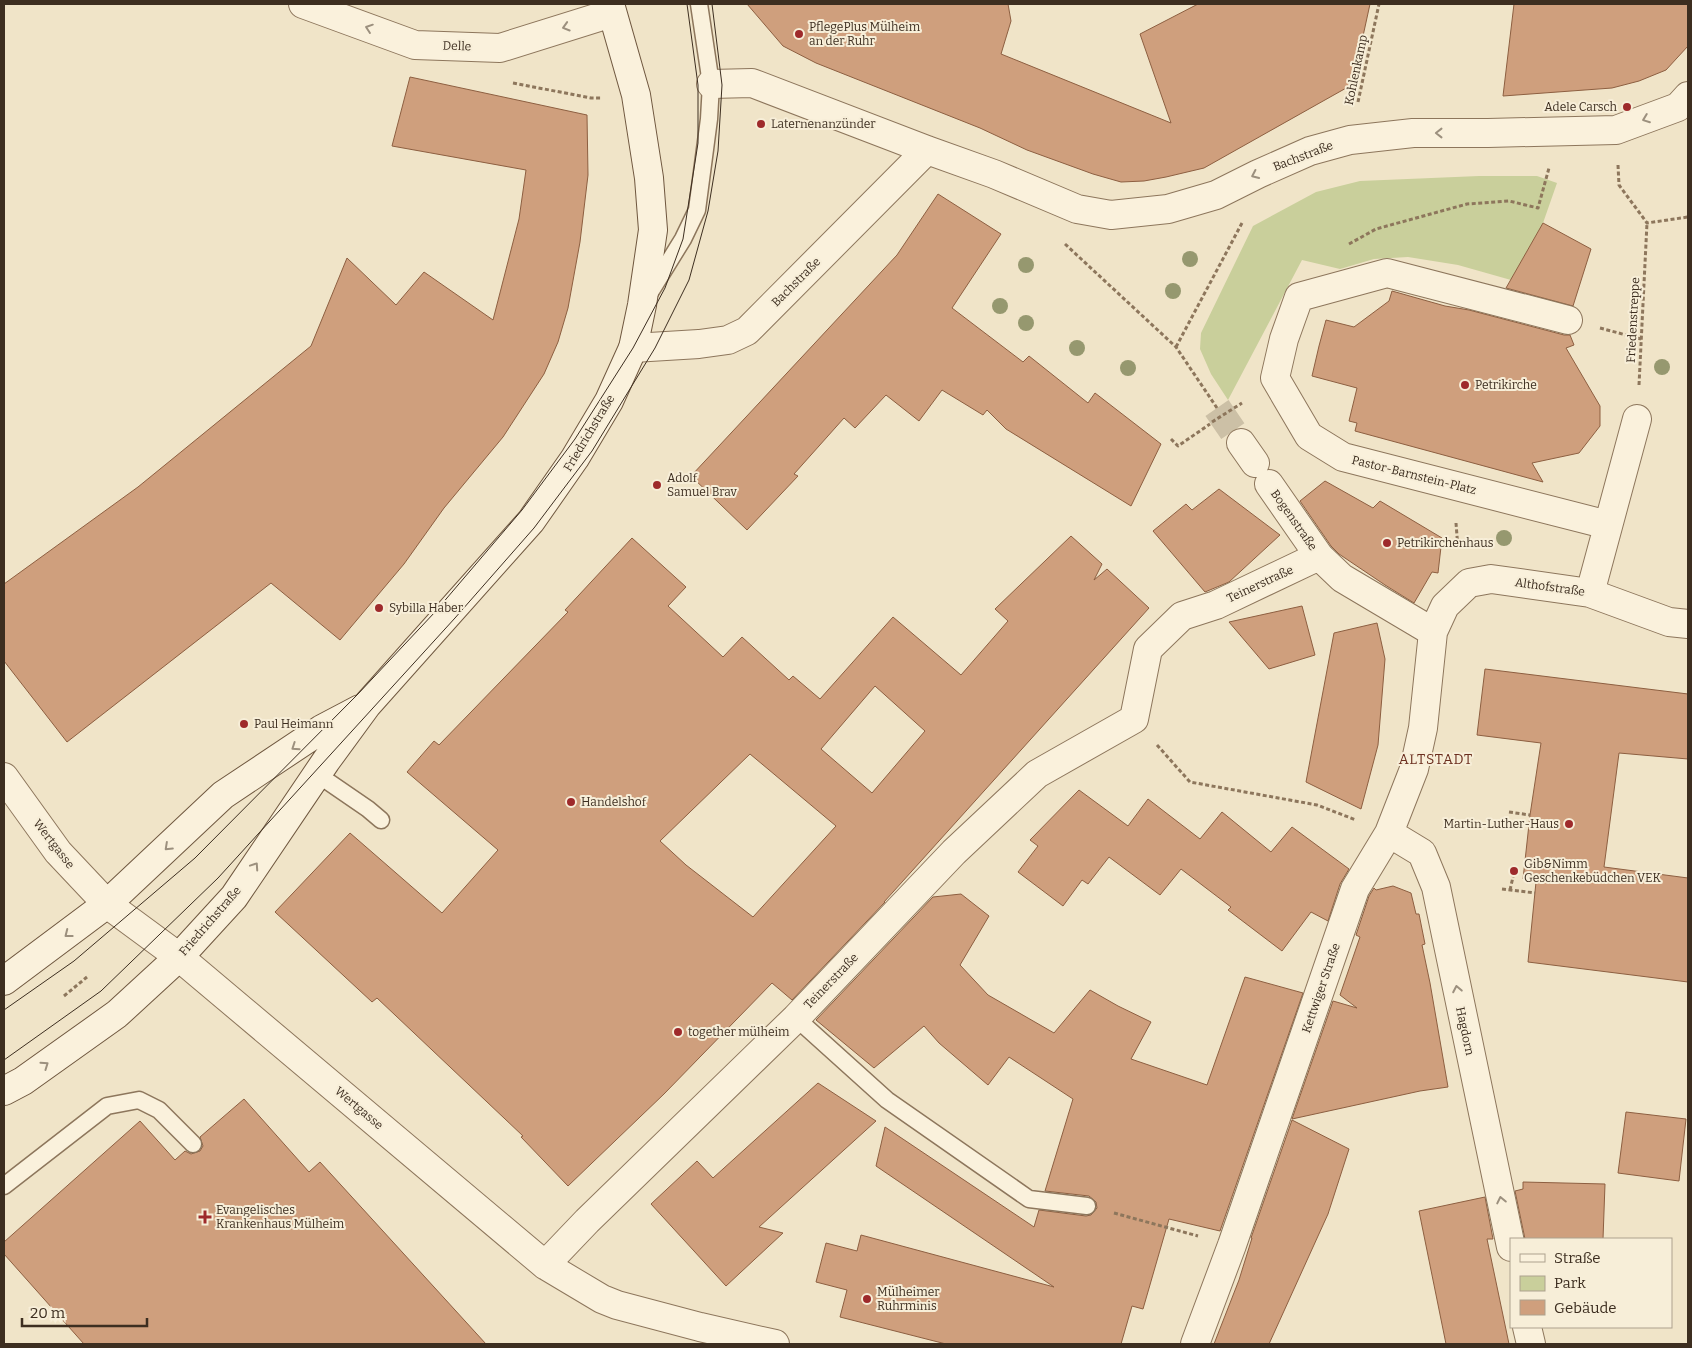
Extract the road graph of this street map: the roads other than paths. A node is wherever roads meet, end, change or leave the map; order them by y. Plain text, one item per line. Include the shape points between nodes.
1 (303, 4) edge
2 (699, 4) edge
3 (611, 8) edge
4 (711, 84) junction
5 (1688, 96) edge
6 (927, 150) junction
7 (642, 305) junction
8 (1568, 320) road end
9 (633, 348) junction
10 (1637, 419) road end
11 (1255, 463) tunnel mouth
12 (1608, 525) junction
13 (1319, 556) junction
14 (1590, 593) junction
15 (1688, 624) edge
16 (1433, 632) junction
17 (367, 705) junction
18 (317, 774) junction
19 (4, 777) edge
20 (380, 820) dead end
21 (1389, 833) junction
22 (107, 904) junction
23 (179, 957) junction
24 (4, 981) edge
25 (796, 1018) junction
26 (4, 1091) edge
27 (193, 1144) dead end
28 (4, 1186) edge
29 (1087, 1206) road end
30 (1510, 1243) edge
31 (545, 1265) junction
32 (1527, 1328) edge
33 (775, 1344) edge
34 (1195, 1344) edge
35 (1531, 1344) edge

3 -> 1 street, Delle via 500,48 415,45
2 - 4 lane
3 - 7 street, Friedrichstraße via 636,95 649,178 653,230
4 - 6 street, Bachstraße via 752,83
4 - 7 lane via 710,119 697,210
5 -> 6 street, Bachstraße via 1678,107 1616,130 1412,133 1350,140 1310,151 1216,195 1168,209 1112,215 1078,209
6 - 9 street, Bachstraße via 747,332 728,340
7 - 9 street, Friedrichstraße
8 - 12 street, Pastor-Barnstein-Platz via 1387,273 1299,296 1275,378 1309,436 1344,457
9 - 17 street, Friedrichstraße via 609,401 575,458 531,521
10 - 12 street
11 - 13 street, Bogenstraße
12 - 14 street
13 - 16 street via 1342,578
13 - 25 street, Teinerstraße via 1216,604 1182,616 1148,649 1134,719 1037,774 954,852
14 - 15 street, Althofstraße via 1668,622
14 - 16 street, Althofstraße via 1491,579 1469,583 1445,606
16 - 21 street, Kettwiger Straße via 1416,761
17 - 18 street, Friedrichstraße
17 -> 22 street, Friedrichstraße via 322,729 223,795
18 - 20 lane
23 -> 18 street, Friedrichstraße via 234,896
19 - 22 street, Wertgasse via 58,852
30 -> 21 street, Hagdorn via 1436,887 1422,854
21 - 34 street, Kettwiger Straße via 1355,889
22 - 23 street, Wertgasse
22 -> 24 street, Friedrichstraße
26 -> 23 street, Friedrichstraße via 117,1014
23 - 31 street, Wertgasse
25 - 29 lane via 887,1100 1029,1199
25 - 31 street, Teinerstraße
27 - 28 lane via 159,1110 139,1100 107,1106
31 - 33 street, Wertgasse via 616,1305
32 - 35 street

